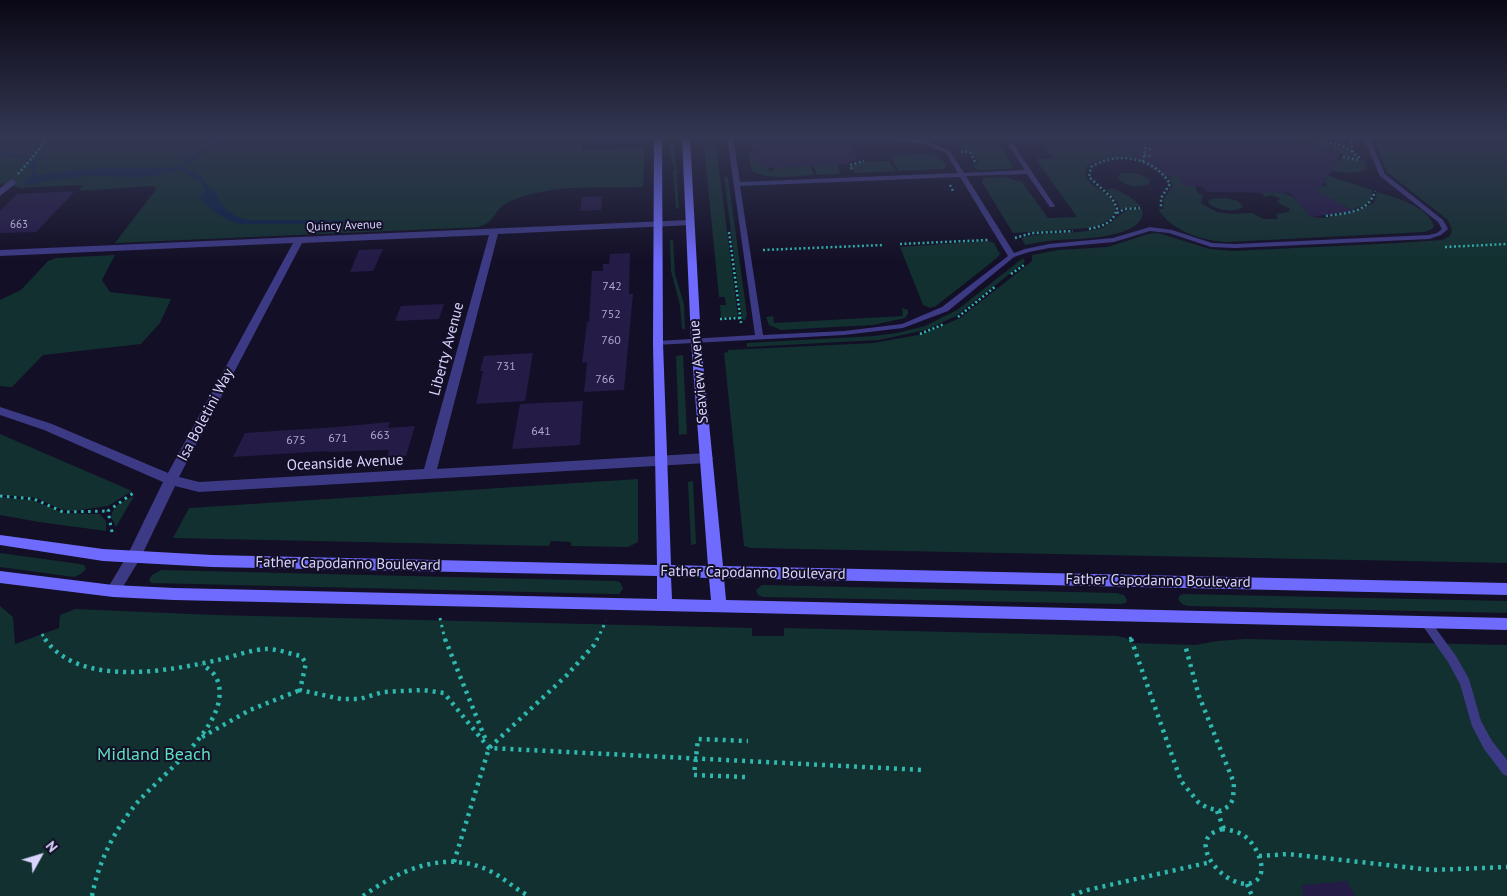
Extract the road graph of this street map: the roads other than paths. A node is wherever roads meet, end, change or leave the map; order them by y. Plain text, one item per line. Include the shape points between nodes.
1 (658, 179) edge
2 (687, 179) edge
3 (737, 179) edge
4 (868, 179) edge
5 (965, 179) edge
6 (1034, 179) edge
7 (1387, 179) edge
8 (12, 182) dead end
9 (738, 184) junction
10 (0, 193) edge
11 (1052, 206) dead end
12 (689, 223) junction
13 (658, 224) junction
14 (494, 232) junction
15 (299, 240) junction
16 (0, 253) edge
17 (1012, 256) junction
18 (759, 337) junction
19 (696, 341) junction
20 (658, 343) junction
21 (0, 411) edge
22 (707, 458) junction
23 (661, 460) junction
24 (429, 475) junction
25 (171, 480) junction
26 (0, 540) edge
27 (134, 557) junction
28 (664, 571) junction
29 (717, 572) junction
30 (0, 578) edge
31 (1507, 589) edge
32 (113, 592) junction
33 (665, 605) junction
34 (719, 606) junction
35 (1425, 622) junction
36 (1507, 624) edge
37 (1507, 770) edge

1 - 13 main road
2 - 12 main road, Seaview Avenue
3 - 9 lane
4 - 9 lane
5 - 17 lane
6 - 11 lane
7 - 17 lane via 1441,221 1445,229 1429,237 1235,246 1212,245 1150,228 1114,240 1049,246
8 - 10 street
9 - 18 lane
12 - 13 street, Quincy Avenue
12 - 19 main road, Seaview Avenue
13 - 14 street, Quincy Avenue
13 - 20 main road
14 - 15 street, Quincy Avenue
14 - 24 street, Liberty Avenue
15 - 16 street, Quincy Avenue
15 - 25 street, Isa Boletini Way
17 - 18 lane via 945,309 920,320 880,329
18 - 19 lane
19 - 20 lane
19 - 22 main road, Seaview Avenue
20 - 23 main road
21 - 25 street, Oceanside Avenue via 48,427
22 - 23 street, Oceanside Avenue
22 - 29 main road, Seaview Avenue
23 - 24 street, Oceanside Avenue
23 - 28 main road
24 - 25 street, Oceanside Avenue via 199,487
25 - 27 street, Isa Boletini Way
26 - 27 main road, Father Capodanno Boulevard
27 - 28 main road, Father Capodanno Boulevard
27 - 32 street, Isa Boletini Way
28 - 29 main road, Father Capodanno Boulevard
28 - 33 main road
29 - 31 main road, Father Capodanno Boulevard
29 - 34 main road, Seaview Avenue
30 - 32 main road
32 - 33 main road
33 - 34 main road
34 - 35 main road
35 - 36 main road
35 - 37 lane via 1452,659 1465,683 1476,722

